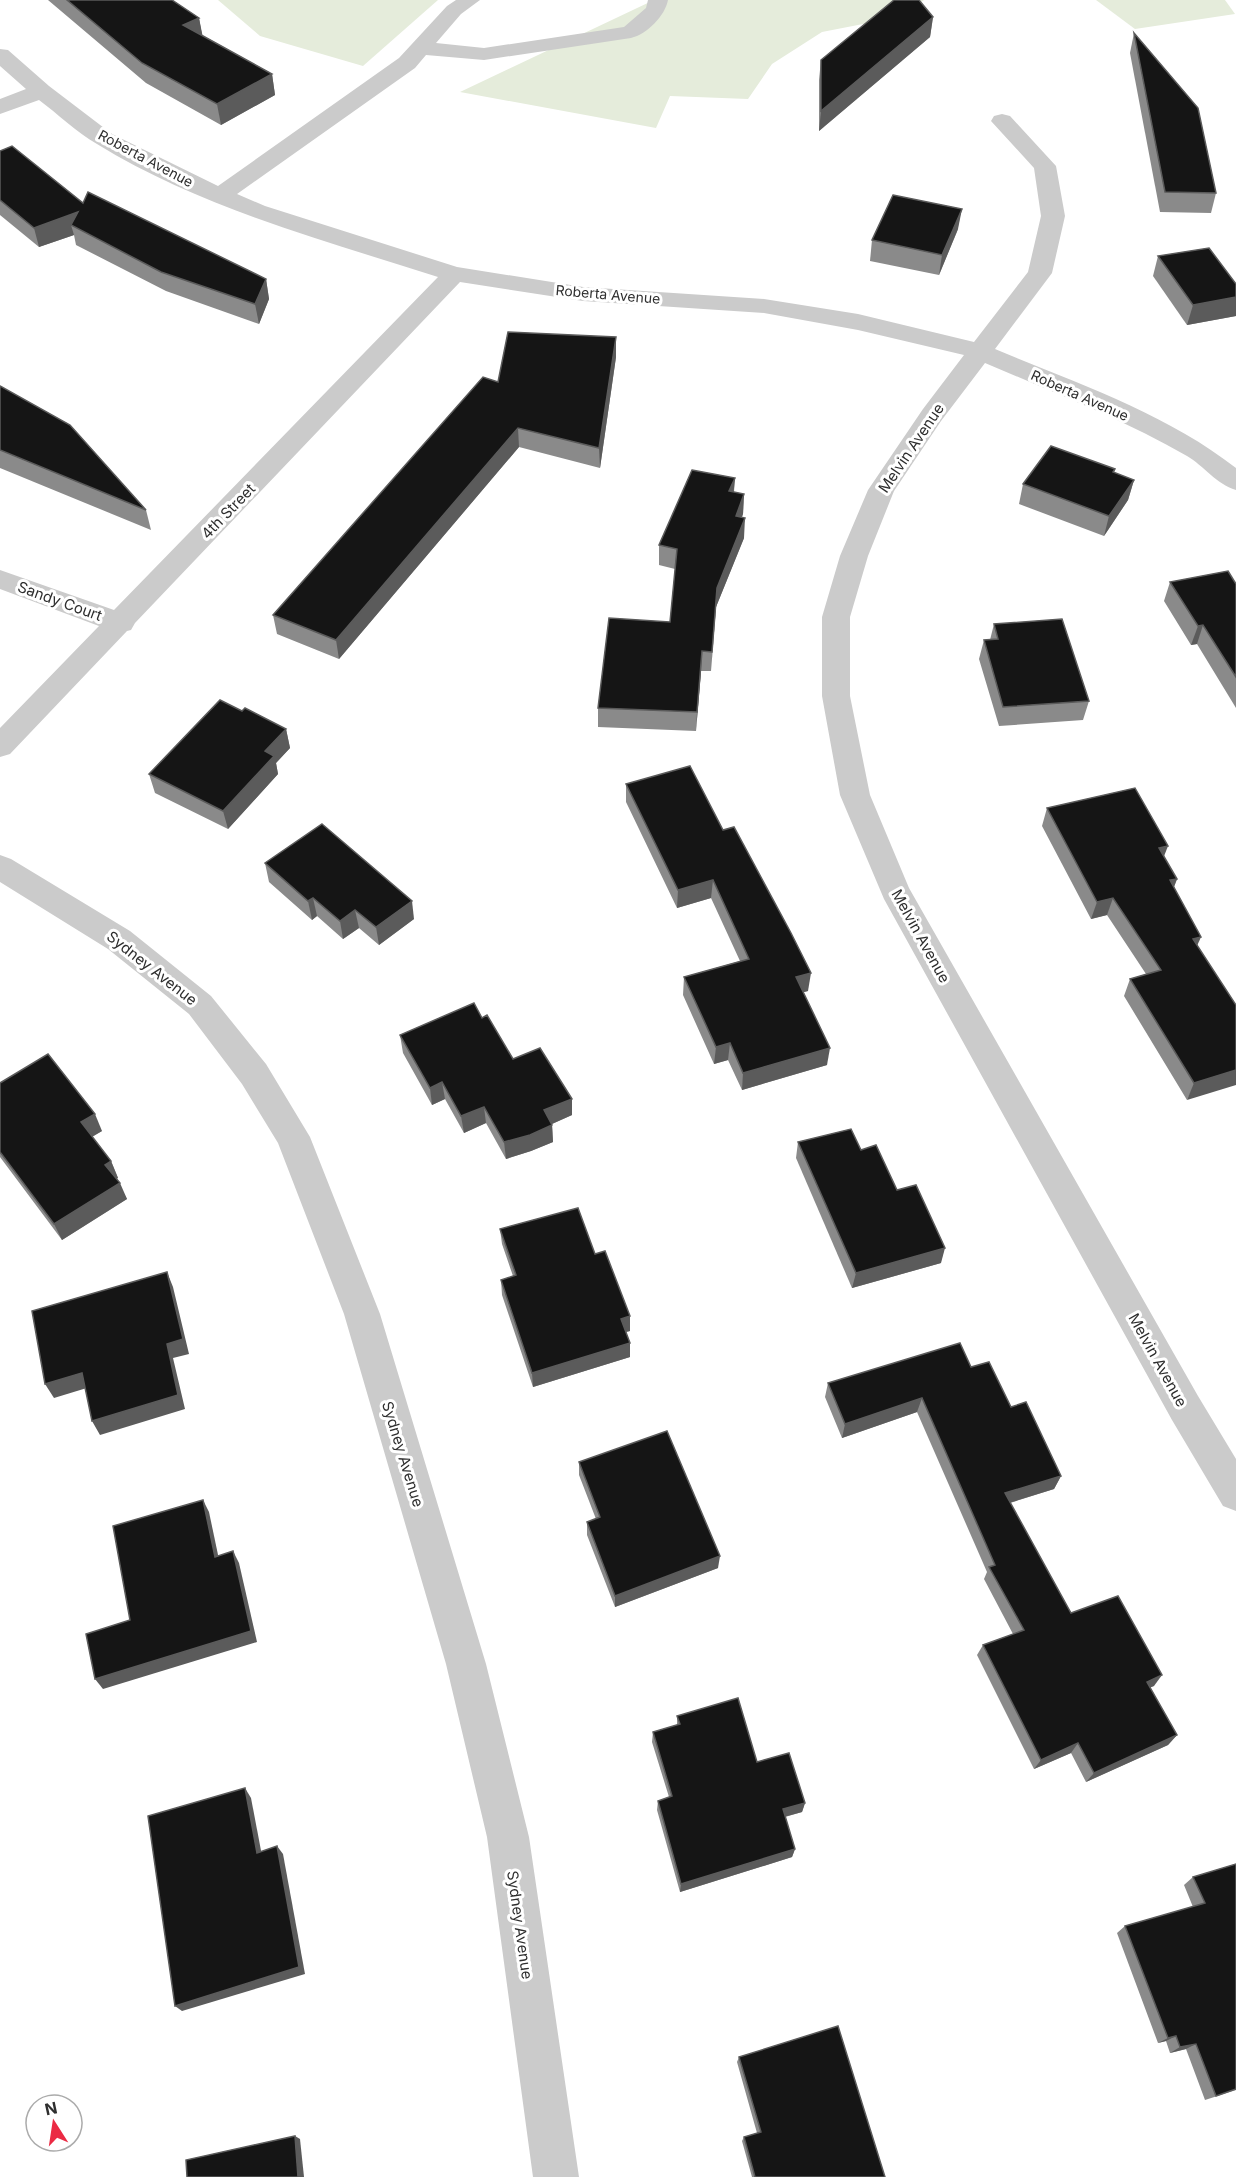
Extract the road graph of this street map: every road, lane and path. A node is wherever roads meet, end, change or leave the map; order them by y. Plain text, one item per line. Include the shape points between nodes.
1 (470, 0) edge
2 (658, 0) edge
3 (420, 48) junction
4 (0, 55) edge
5 (40, 92) junction
6 (0, 107) edge
7 (1002, 121) dead end
8 (220, 195) junction
9 (454, 274) junction
10 (979, 351) junction
11 (1236, 481) edge
12 (0, 579) edge
13 (121, 623) junction
14 (0, 746) edge
15 (0, 867) edge
16 (1236, 1493) edge
17 (556, 2177) edge

1 - 3 street via 454,10
2 - 3 street via 656,10 631,32 484,54
3 - 8 street via 407,63
4 - 5 street, Roberta Avenue
5 - 6 street
5 - 8 street, Roberta Avenue via 104,139
7 - 10 street, Melvin Avenue via 1045,166 1053,216 1040,273
8 - 9 street, Roberta Avenue via 256,211
9 - 10 street, Roberta Avenue via 583,294 764,306 858,322
9 - 13 street, 4th Street
10 - 11 street, Roberta Avenue via 1189,446
10 - 16 street, Melvin Avenue via 881,490 854,556 836,617 836,696 855,795 895,890
12 - 13 street, Sandy Court
13 - 14 street, 4th Street
15 - 17 street, Sydney Avenue via 119,940 200,1005 254,1074 293,1137 362,1314 466,1664 508,1837

